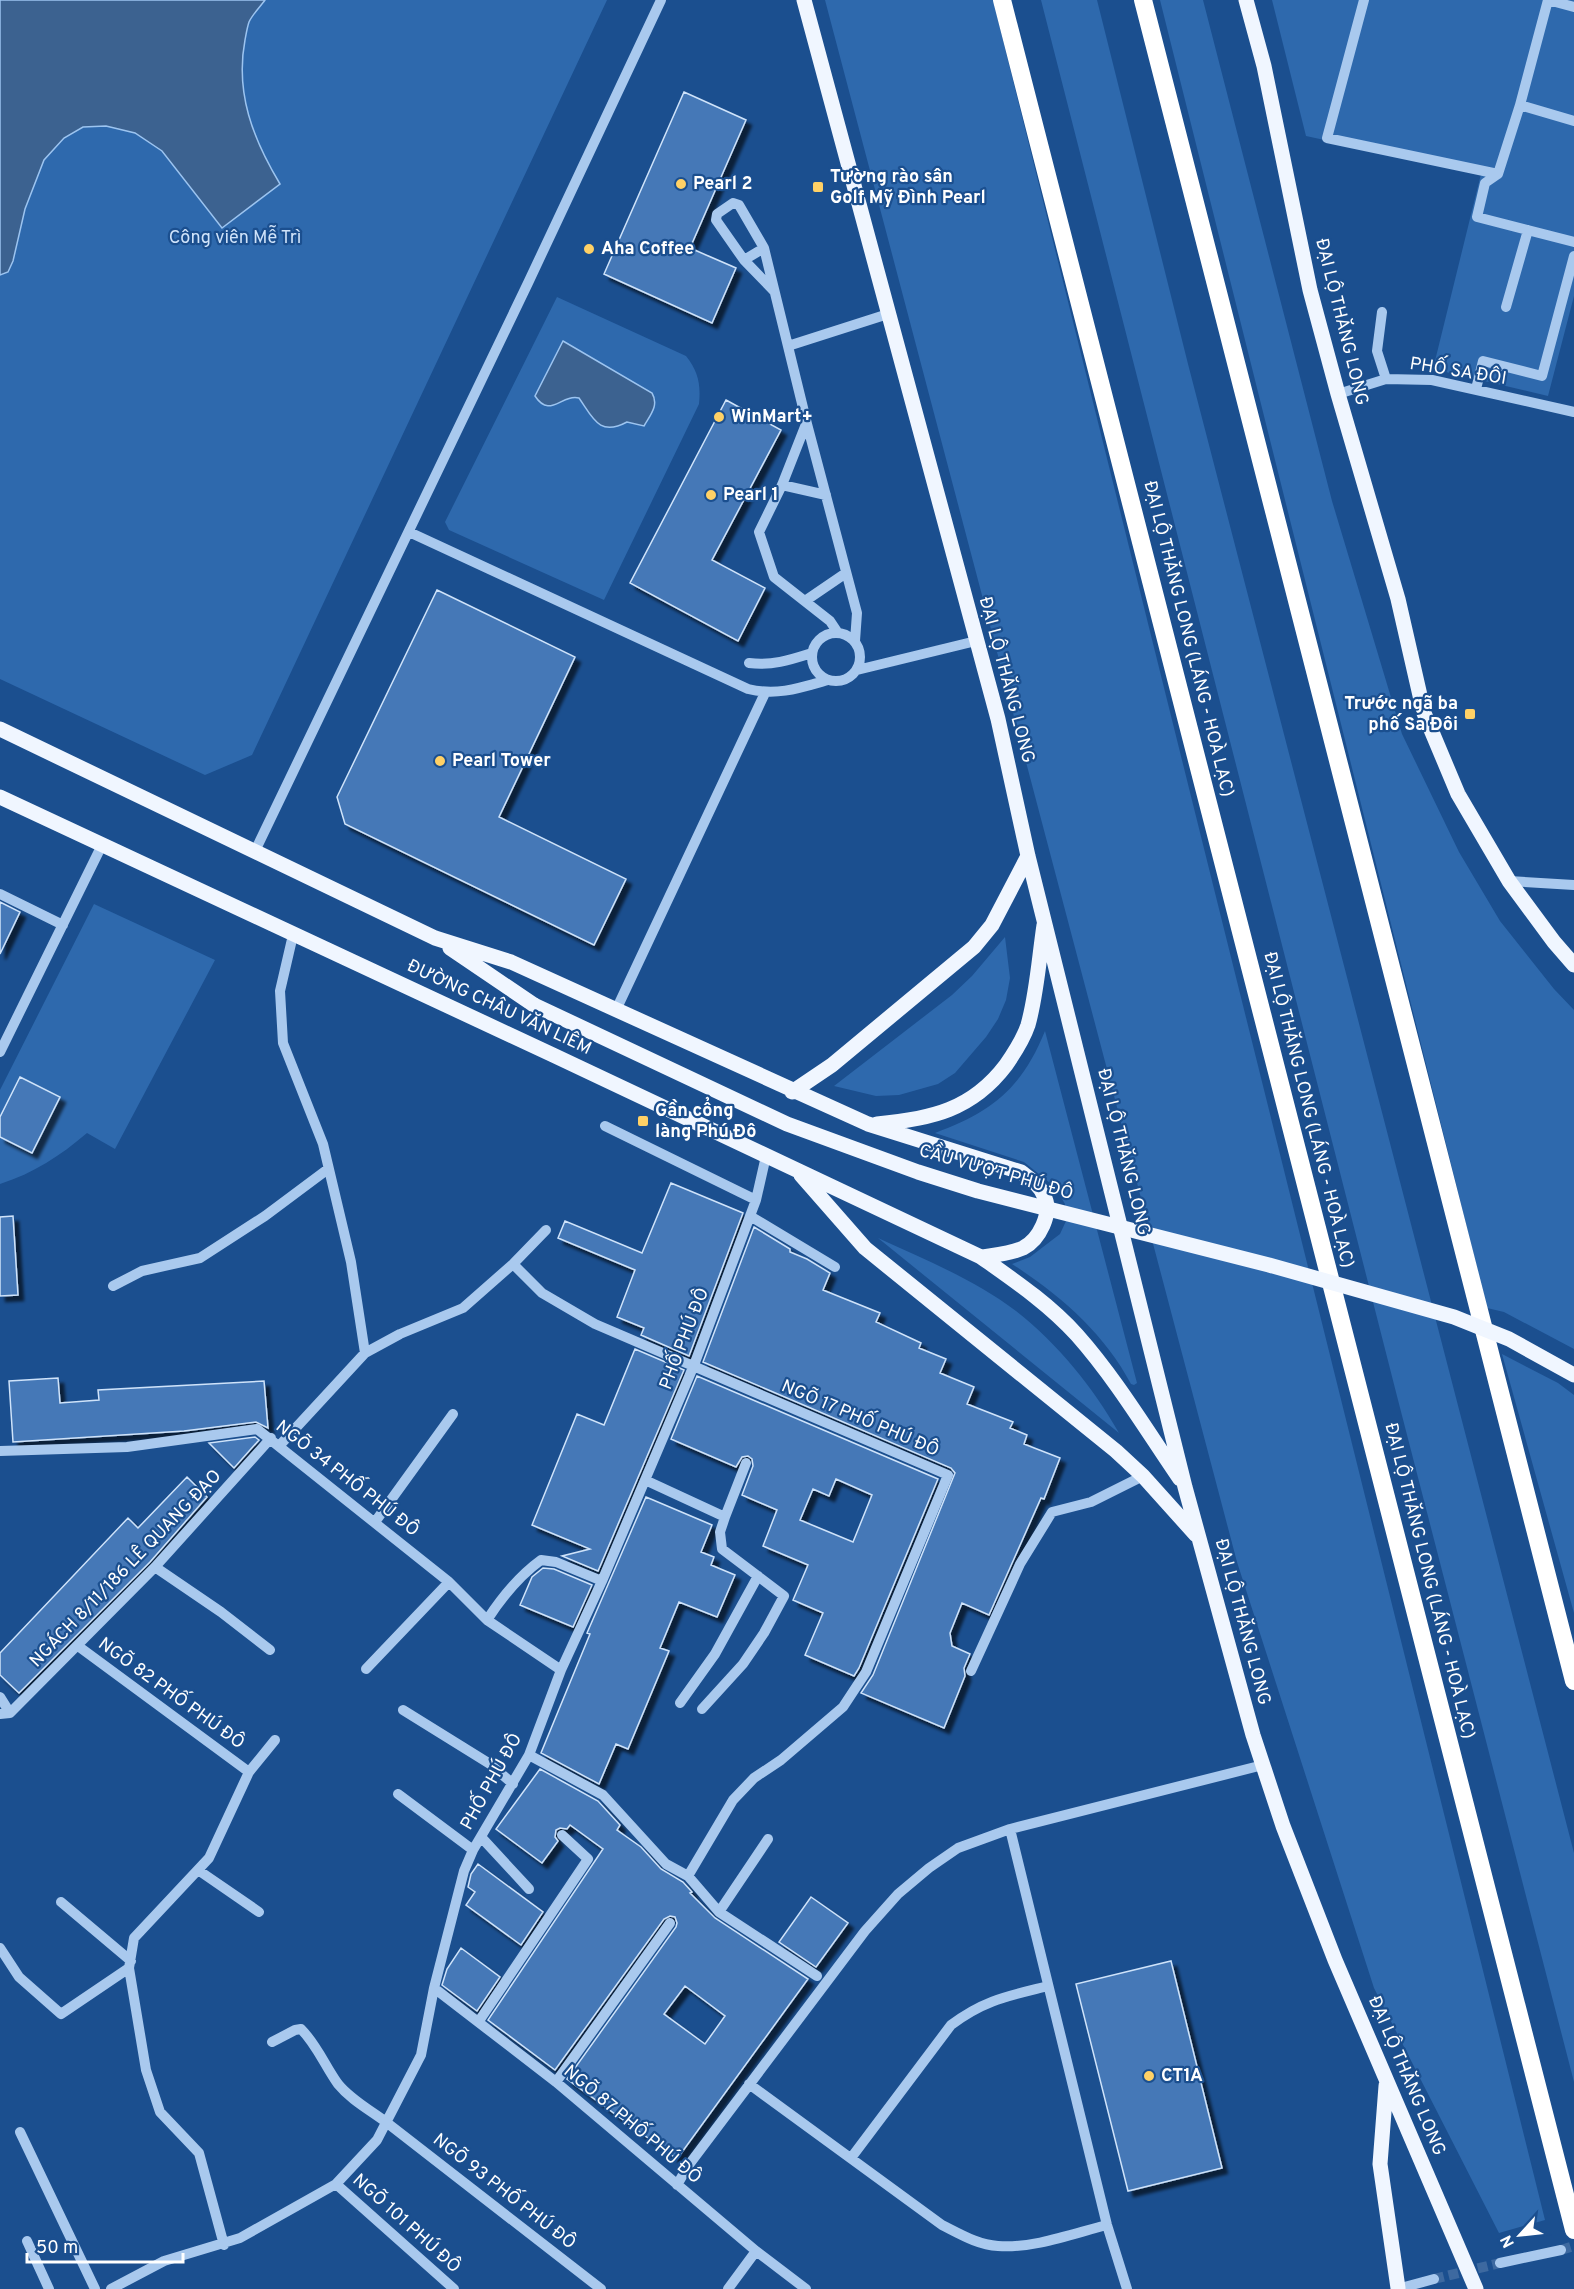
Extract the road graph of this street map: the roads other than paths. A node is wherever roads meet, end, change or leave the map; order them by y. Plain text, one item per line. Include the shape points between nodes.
1 (661, 0) edge
2 (804, 0) edge
3 (1002, 0) edge
4 (1143, 0) edge
5 (1246, 0) edge
6 (1364, 0) edge
7 (1548, 0) edge
8 (1574, 6) edge
9 (1520, 105) junction
10 (1574, 121) edge
11 (1498, 174) junction
12 (1528, 230) junction
13 (1574, 242) edge
14 (764, 248) junction
15 (1574, 256) edge
16 (744, 260) junction
17 (774, 292) junction
18 (1506, 307) dead end
19 (1382, 312) dead end
20 (888, 314) junction
21 (788, 346) junction
22 (1386, 379) junction
23 (1476, 389) junction
24 (1338, 394) junction
25 (1574, 412) edge
26 (807, 424) junction
27 (782, 485) junction
28 (826, 495) junction
29 (409, 532) junction
30 (846, 573) junction
31 (805, 601) junction
32 (838, 633) junction
33 (855, 641) junction
34 (976, 641) junction
35 (812, 653) junction
36 (749, 663) dead end
37 (857, 670) junction
38 (828, 680) junction
39 (765, 693) junction
40 (0, 729) edge
41 (0, 797) edge
42 (102, 845) junction
43 (255, 851) junction
44 (1028, 856) junction
45 (1509, 881) junction
46 (1574, 885) edge
47 (0, 894) edge
48 (1045, 919) junction
49 (63, 925) junction
50 (293, 935) junction
51 (435, 938) junction
52 (1574, 965) edge
53 (616, 1010) junction
54 (0, 1052) edge
55 (792, 1092) junction
56 (868, 1124) junction
57 (605, 1126) dead end
58 (766, 1156) junction
59 (328, 1169) junction
60 (796, 1170) junction
61 (756, 1200) junction
62 (750, 1216) junction
63 (546, 1230) dead end
64 (981, 1257) junction
65 (513, 1264) junction
66 (835, 1267) dead end
67 (113, 1286) dead end
68 (365, 1353) junction
69 (694, 1365) junction
70 (1574, 1375) edge
71 (453, 1414) dead end
72 (276, 1442) junction
73 (0, 1451) edge
74 (746, 1463) dead end
75 (1143, 1476) junction
76 (645, 1480) junction
77 (1185, 1487) junction
78 (724, 1517) junction
79 (375, 1522) junction
80 (1200, 1539) junction
81 (155, 1567) junction
82 (758, 1576) junction
83 (602, 1581) junction
84 (450, 1582) junction
85 (488, 1620) junction
86 (78, 1646) junction
87 (270, 1650) dead end
88 (366, 1669) dead end
89 (561, 1671) junction
90 (971, 1671) dead end
91 (1574, 1682) edge
92 (0, 1697) edge
93 (680, 1702) dead end
94 (702, 1709) dead end
95 (403, 1710) dead end
96 (5, 1714) edge
97 (275, 1740) dead end
98 (529, 1755) junction
99 (1263, 1765) junction
100 (249, 1772) junction
101 (513, 1784) junction
102 (398, 1794) dead end
103 (1010, 1829) junction
104 (562, 1835) dead end
105 (481, 1837) junction
106 (768, 1839) dead end
107 (473, 1850) junction
108 (198, 1870) junction
109 (688, 1876) junction
110 (529, 1889) dead end
111 (61, 1902) dead end
112 (259, 1912) dead end
113 (719, 1912) junction
114 (670, 1923) dead end
115 (0, 1948) edge
116 (130, 1964) junction
117 (12, 1965) junction
118 (0, 1971) edge
119 (817, 1976) dead end
120 (1048, 1986) junction
121 (434, 1988) junction
122 (479, 2021) junction
123 (272, 2043) dead end
124 (556, 2082) junction
125 (1386, 2083) junction
126 (749, 2084) junction
127 (386, 2122) junction
128 (20, 2132) dead end
129 (851, 2158) junction
130 (336, 2184) junction
131 (677, 2185) junction
132 (1107, 2226) junction
133 (1574, 2230) edge
134 (27, 2241) dead end
135 (224, 2245) junction
136 (1561, 2250) tunnel mouth
137 (756, 2251) junction
138 (1500, 2263) tunnel mouth
139 (1434, 2279) tunnel mouth
140 (49, 2289) edge
141 (94, 2289) edge
142 (111, 2289) edge
143 (454, 2289) edge
144 (601, 2289) edge
145 (728, 2289) edge
146 (806, 2289) edge
147 (1127, 2289) edge
148 (1397, 2289) edge
149 (1476, 2289) edge

1 - 29 street
2 - 20 main road, ĐẠI LỘ THĂNG LONG
3 - 133 highway, ĐẠI LỘ THĂNG LONG (LÁNG - HOÀ LẠC)
4 - 91 highway
5 - 24 main road, ĐẠI LỘ THĂNG LONG via 1264,66 1310,290
6 - 11 street via 1327,138
7 - 8 street
7 - 9 street
9 - 10 street
9 - 11 street
11 - 12 street via 1485,183 1477,217
12 - 13 street
12 - 18 street
14 - 16 street
14 - 16 street via 739,205 733,203 717,214 716,220
14 - 17 street
15 - 23 street via 1542,376 1483,361
16 - 17 street
17 - 21 street
19 - 22 street via 1377,351
20 - 21 street
20 - 34 main road, ĐẠI LỘ THĂNG LONG
21 - 26 street
22 - 23 street, PHỐ SA ĐÔI via 1432,380
22 - 24 street, PHỐ SA ĐÔI
23 - 25 street, PHỐ SA ĐÔI
24 - 45 main road, ĐẠI LỘ THĂNG LONG via 1398,599 1424,713 1458,794
26 - 27 street
26 - 28 street
27 - 28 street
27 - 31 street via 759,532 773,575
28 - 30 street
29 - 39 street via 725,680
29 - 43 street
30 - 31 street
30 - 33 street via 857,613
31 - 32 street via 830,621
32 - 33 street
32 - 35 street via 820,638
33 - 37 street via 861,655
34 - 37 street
34 - 44 main road, ĐẠI LỘ THĂNG LONG via 998,718
35 - 36 street via 781,663
35 - 38 street via 815,669
37 - 38 street via 845,680
38 - 39 street via 786,692
39 - 53 street
40 - 43 main road, ĐƯỜNG CHÂU VĂN LIÊM
41 - 42 main road, ĐƯỜNG CHÂU VĂN LIÊM
42 - 49 street
42 - 50 main road, ĐƯỜNG CHÂU VĂN LIÊM
43 - 51 main road, ĐƯỜNG CHÂU VĂN LIÊM
44 - 48 main road, ĐẠI LỘ THĂNG LONG
44 - 55 main road via 992,925 974,947 832,1065
45 - 46 street
45 - 52 main road, ĐẠI LỘ THĂNG LONG
47 - 49 street
48 - 56 main road, ĐƯỜNG CHÂU VĂN LIÊM via 1028,1023 1022,1041 1000,1073 985,1089 950,1110 910,1120
48 - 77 main road, ĐẠI LỘ THĂNG LONG
49 - 54 street
50 - 58 main road, ĐƯỜNG CHÂU VĂN LIÊM
50 - 59 street via 280,991 283,1043
51 - 53 main road, ĐƯỜNG CHÂU VĂN LIÊM via 511,962
51 - 70 main road, CẦU VƯỢT PHÚ ĐÔ, bridge via 534,1005 787,1124 978,1191 1454,1317 1509,1338
53 - 55 main road, ĐƯỜNG CHÂU VĂN LIÊM
55 - 56 main road, ĐƯỜNG CHÂU VĂN LIÊM
56 - 64 main road, ĐƯỜNG CHÂU VĂN LIÊM via 1021,1172 1037,1184 1046,1197 1046,1217 1038,1235 1023,1248
57 - 61 street
58 - 60 main road, ĐƯỜNG CHÂU VĂN LIÊM
58 - 61 street, PHỐ PHÚ ĐÔ
59 - 67 street via 201,1258 142,1271
59 - 68 street via 351,1262
60 - 64 main road, ĐƯỜNG CHÂU VĂN LIÊM
60 - 75 main road via 865,1248
61 - 62 street, PHỐ PHÚ ĐÔ
62 - 66 street
62 - 69 street, PHỐ PHÚ ĐÔ
63 - 65 street, NGÁCH 8/11/186 LÊ QUANG ĐẠO
64 - 77 main road, ĐƯỜNG CHÂU VĂN LIÊM via 1030,1291 1076,1334 1109,1374
65 - 68 street, NGÁCH 8/11/186 LÊ QUANG ĐẠO via 463,1308
65 - 69 street via 542,1293 595,1324
68 - 72 street, NGÁCH 8/11/186 LÊ QUANG ĐẠO
69 - 76 street, PHỐ PHÚ ĐÔ
69 - 109 street, NGÕ 17 PHỐ PHÚ ĐÔ via 948,1475 866,1672 843,1707 782,1760 754,1778 733,1800
71 - 79 street
72 - 73 street, NGÕ 34 PHỐ PHÚ ĐÔ via 257,1429 127,1447
72 - 79 street, NGÕ 34 PHỐ PHÚ ĐÔ
72 - 81 street, NGÁCH 8/11/186 LÊ QUANG ĐẠO
74 - 78 street
75 - 80 main road
75 - 90 street via 1091,1502 1052,1512 1020,1564
76 - 78 street
76 - 83 street, PHỐ PHÚ ĐÔ
77 - 80 main road, ĐẠI LỘ THĂNG LONG
78 - 82 street via 720,1532 722,1549
79 - 84 street, NGÕ 34 PHỐ PHÚ ĐÔ
80 - 99 main road, ĐẠI LỘ THĂNG LONG
81 - 86 street, NGÁCH 8/11/186 LÊ QUANG ĐẠO
81 - 87 street
82 - 93 street via 715,1654
82 - 94 street via 784,1596 743,1664
83 - 85 street via 541,1560 500,1600
83 - 89 street, PHỐ PHÚ ĐÔ
84 - 85 street, NGÕ 34 PHỐ PHÚ ĐÔ
84 - 88 street
85 - 89 street, NGÕ 34 PHỐ PHÚ ĐÔ
86 - 96 street, NGÁCH 8/11/186 LÊ QUANG ĐẠO
86 - 100 street, NGÕ 82 PHỐ PHÚ ĐÔ
89 - 98 street, PHỐ PHÚ ĐÔ
92 - 96 street
95 - 101 street via 490,1764
97 - 100 street
98 - 101 street, PHỐ PHÚ ĐÔ
98 - 109 street via 603,1795 666,1864
99 - 103 street
99 - 125 main road, ĐẠI LỘ THĂNG LONG via 1283,1826
100 - 108 street, NGÕ 82 PHỐ PHÚ ĐÔ via 208,1858
101 - 105 street, PHỐ PHÚ ĐÔ
102 - 107 street
103 - 120 street
103 - 126 street via 958,1848 898,1894 865,1931
104 - 122 street via 588,1859
105 - 107 street, PHỐ PHÚ ĐÔ
105 - 110 street
106 - 113 street
107 - 121 street, PHỐ PHÚ ĐÔ
108 - 112 street
108 - 116 street, NGÕ 82 PHỐ PHÚ ĐÔ via 134,1938
109 - 113 street
111 - 116 street
113 - 119 street
114 - 124 street
115 - 117 street
116 - 117 street via 61,2014
116 - 135 street, NGÕ 82 PHỐ PHÚ ĐÔ via 146,2070 160,2112 199,2153
117 - 118 street
120 - 129 street via 972,2009 951,2025
120 - 132 street
121 - 122 street, NGÕ 87 PHỐ PHÚ ĐÔ
121 - 127 street, PHỐ PHÚ ĐÔ via 421,2055
122 - 124 street, NGÕ 87 PHỐ PHÚ ĐÔ
123 - 127 street, NGÕ 93 PHỐ PHÚ ĐÔ via 301,2029 340,2086
124 - 131 street, NGÕ 87 PHỐ PHÚ ĐÔ
125 - 148 main road via 1380,2164
125 - 149 main road, ĐẠI LỘ THĂNG LONG
126 - 129 street
126 - 131 street
127 - 130 street, PHỐ PHÚ ĐÔ via 377,2140
127 - 144 street, NGÕ 93 PHỐ PHÚ ĐÔ
128 - 141 street
129 - 132 street via 942,2225 972,2240 998,2246 1030,2244
130 - 135 street, PHỐ PHÚ ĐÔ
130 - 143 street, NGÕ 101 PHÚ ĐÔ
131 - 137 street, NGÕ 87 PHỐ PHÚ ĐÔ
132 - 147 street
134 - 140 street
135 - 142 street, PHỐ PHÚ ĐÔ via 164,2261
136 - 138 street
137 - 145 street
137 - 146 street, NGÕ 87 PHỐ PHÚ ĐÔ
139 - 148 street

